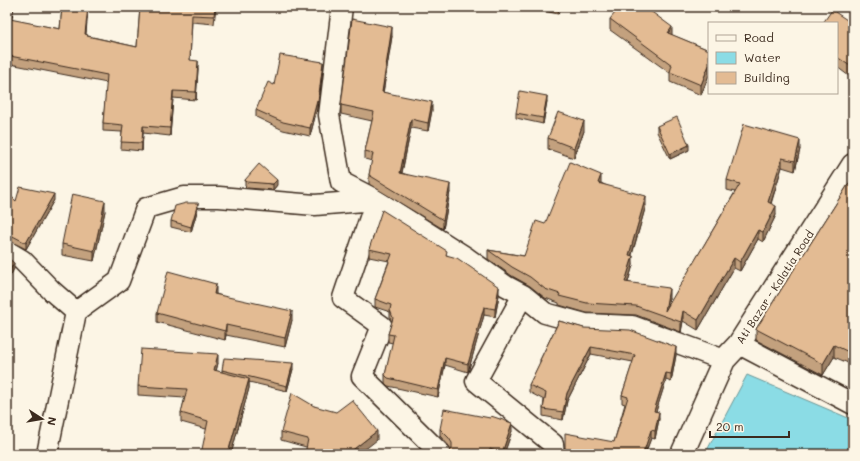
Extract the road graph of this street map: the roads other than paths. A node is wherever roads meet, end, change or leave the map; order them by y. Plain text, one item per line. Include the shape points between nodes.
1 (342, 7) edge
2 (853, 165) edge
3 (376, 200) junction
4 (7, 251) edge
5 (523, 295) junction
6 (76, 312) junction
7 (739, 344) junction
8 (724, 360) junction
9 (853, 404) edge
10 (47, 454) edge
11 (441, 454) edge
12 (554, 454) edge
13 (682, 454) edge

1 - 3 street via 329,115 341,182
2 - 7 main road, Ati Bazar - Kalatia Road
3 - 5 street
3 - 6 street via 315,206 219,197 184,197 146,208 119,281
3 - 11 street via 343,298 382,326 362,376
4 - 6 street via 22,260
5 - 8 street via 545,313 585,324 632,326
5 - 12 street via 476,381 553,444
6 - 10 street
7 - 8 main road, Ati Bazar - Kalatia Road
7 - 9 street
8 - 13 main road, Ati Bazar - Kalatia Road

